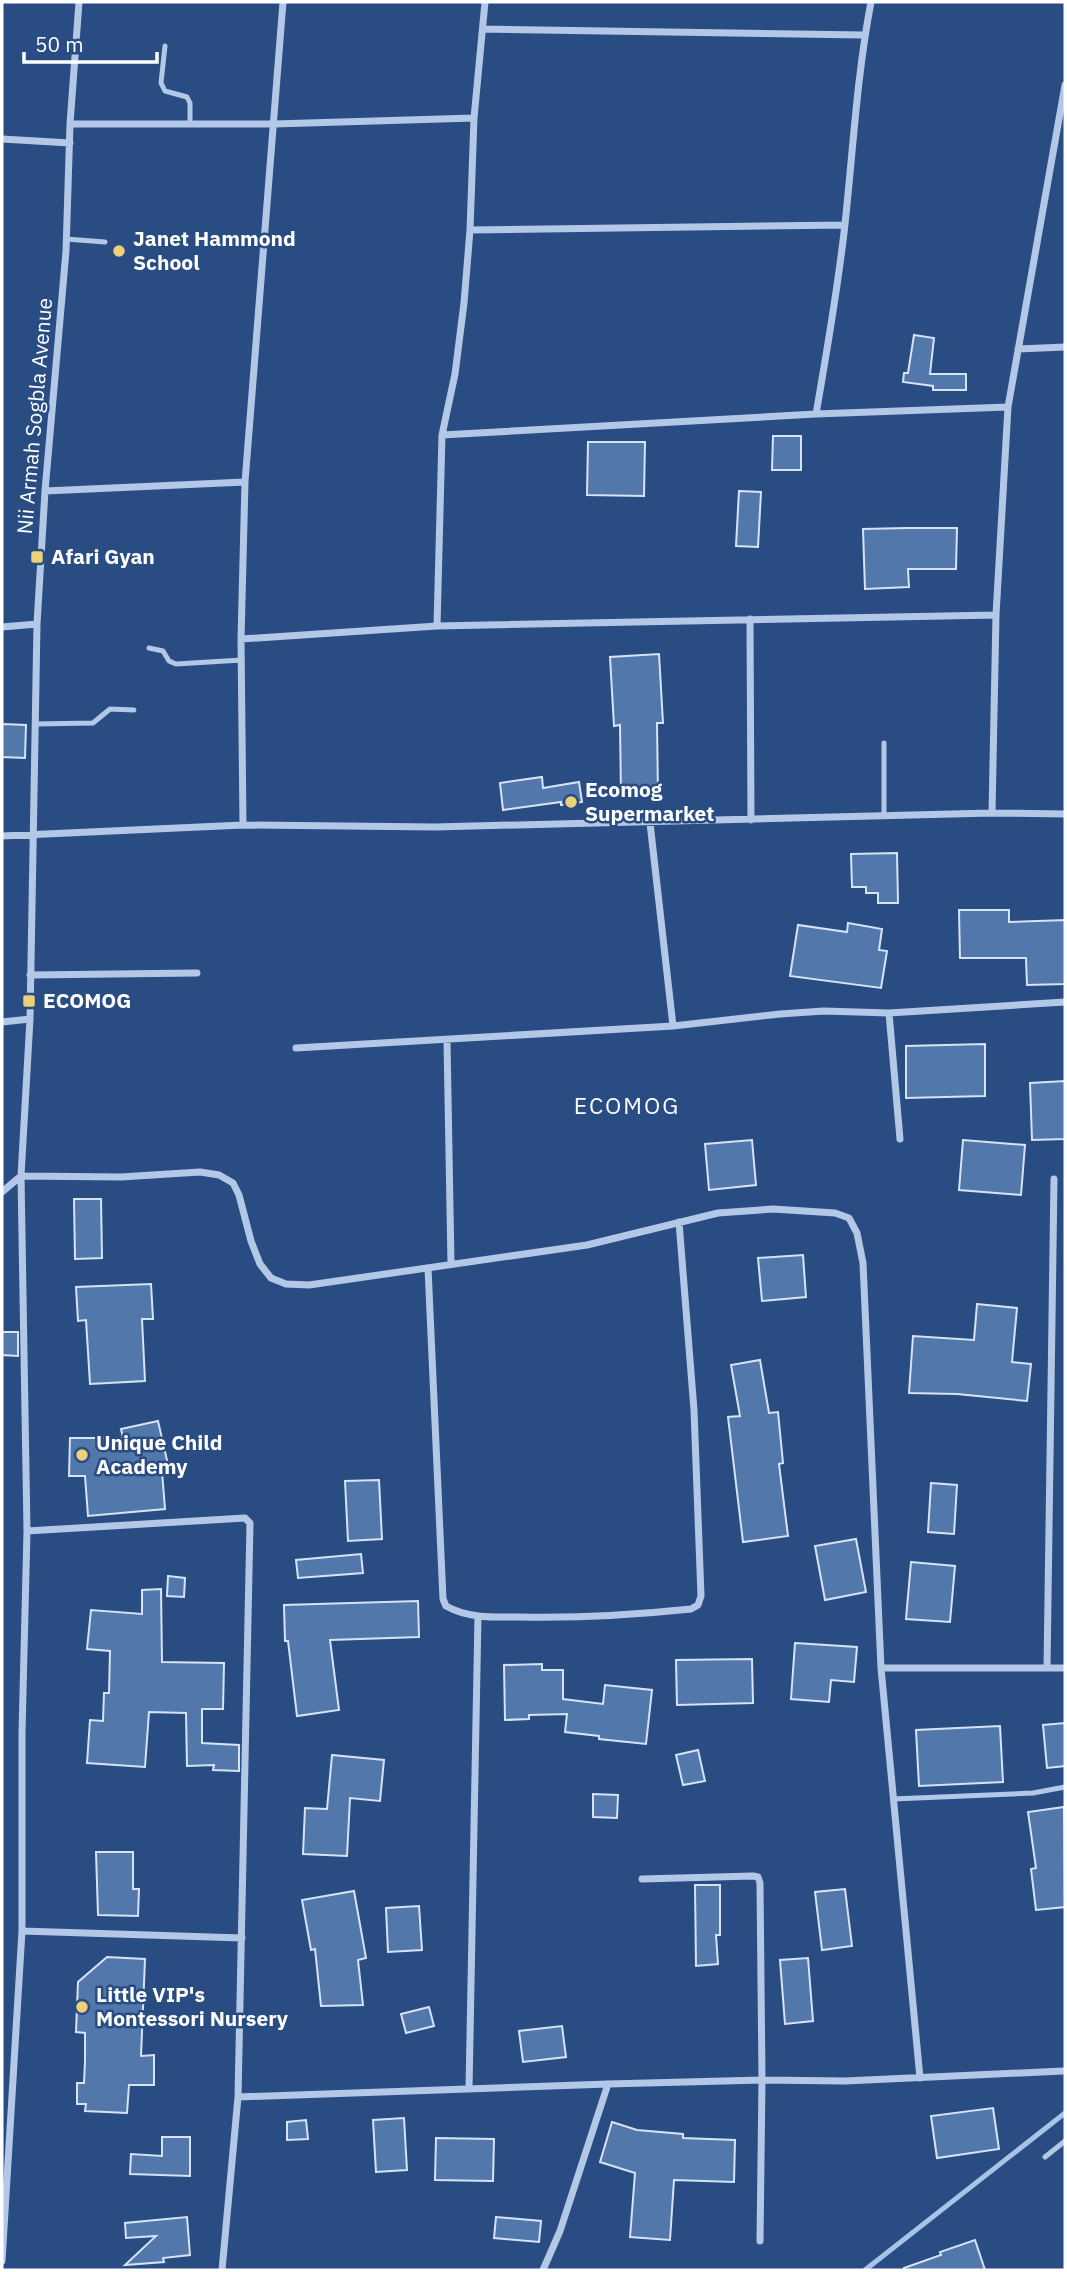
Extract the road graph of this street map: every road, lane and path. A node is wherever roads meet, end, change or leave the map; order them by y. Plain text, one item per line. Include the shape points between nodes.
1 (79, 2) edge
2 (283, 2) edge
3 (485, 2) edge
4 (871, 2) edge
5 (482, 29) junction
6 (864, 35) junction
7 (165, 47) dead end
8 (1065, 85) edge
9 (474, 118) junction
10 (70, 124) junction
11 (190, 124) junction
12 (274, 124) junction
13 (2, 139) edge
14 (70, 143) junction
15 (845, 225) junction
16 (470, 230) junction
17 (66, 239) junction
18 (105, 242) dead end
19 (1065, 347) edge
20 (1018, 349) junction
21 (1008, 407) junction
22 (816, 414) junction
23 (442, 435) junction
24 (245, 482) junction
25 (45, 491) junction
26 (996, 615) junction
27 (750, 619) junction
28 (37, 624) junction
29 (437, 626) junction
30 (2, 627) edge
31 (242, 639) junction
32 (149, 648) dead end
33 (242, 660) junction
34 (134, 709) dead end
35 (35, 724) junction
36 (884, 743) dead end
37 (992, 813) junction
38 (1065, 814) edge
39 (884, 816) junction
40 (751, 820) junction
41 (650, 823) junction
42 (243, 825) junction
43 (33, 834) junction
44 (2, 836) edge
45 (197, 973) dead end
46 (30, 975) junction
47 (1065, 1002) edge
48 (889, 1013) junction
49 (30, 1019) junction
50 (2, 1022) edge
51 (673, 1026) junction
52 (447, 1041) junction
53 (296, 1048) dead end
54 (900, 1139) dead end
55 (21, 1177) junction
56 (1054, 1179) dead end
57 (2, 1192) edge
58 (678, 1223) junction
59 (451, 1264) junction
60 (428, 1268) junction
61 (27, 1531) junction
62 (478, 1616) junction
63 (881, 1668) junction
64 (1047, 1668) junction
65 (1065, 1668) edge
66 (1065, 1787) edge
67 (893, 1799) junction
68 (642, 1879) dead end
69 (22, 1931) junction
70 (242, 1938) junction
71 (1063, 2071) dead end
72 (920, 2078) junction
73 (762, 2080) junction
74 (608, 2084) junction
75 (469, 2088) junction
76 (238, 2097) junction
77 (1065, 2141) edge
78 (1045, 2157) dead end
79 (760, 2241) dead end
80 (2, 2261) edge
81 (222, 2270) edge
82 (544, 2270) edge

1 - 10 street, Nii Armah Sogbla Avenue
2 - 12 street
3 - 5 street
4 - 6 street
5 - 6 street
5 - 9 street
6 - 15 street
7 - 11 lane via 162,83 166,91 187,97
8 - 20 street
9 - 12 street
9 - 16 street
10 - 11 street
10 - 14 street, Nii Armah Sogbla Avenue
11 - 12 street
12 - 24 street
13 - 14 street
14 - 17 street, Nii Armah Sogbla Avenue
15 - 16 street
15 - 22 street
16 - 23 street via 455,374
17 - 18 lane
17 - 25 street, Nii Armah Sogbla Avenue
19 - 20 street
20 - 21 street
21 - 22 street
21 - 26 street
22 - 23 street
23 - 29 street
24 - 25 street
24 - 31 street
25 - 28 street, Nii Armah Sogbla Avenue
26 - 27 street
26 - 37 street
27 - 29 street
27 - 40 street
28 - 30 street
28 - 35 street, Nii Armah Sogbla Avenue
29 - 31 street
31 - 33 street
32 - 33 lane via 163,651 176,664
33 - 42 street
34 - 35 lane via 110,709 93,723
35 - 43 street, Nii Armah Sogbla Avenue
36 - 39 lane
37 - 38 street
37 - 39 street
39 - 40 street
40 - 41 street
41 - 42 street
41 - 51 street
42 - 43 street
43 - 44 street
43 - 46 street, Nii Armah Sogbla Avenue
45 - 46 street
46 - 49 street, Nii Armah Sogbla Avenue
47 - 48 street
48 - 51 street via 780,1014
48 - 54 street
49 - 50 street
49 - 55 street, Nii Armah Sogbla Avenue
51 - 52 street
52 - 53 street
52 - 59 street
55 - 57 street
55 - 60 street via 219,1175 233,1183 239,1195 260,1264 271,1278 286,1284 309,1285
55 - 61 street, Nii Armah Sogbla Avenue
56 - 64 street
58 - 59 street via 587,1245
58 - 62 street via 694,1410 698,1605 612,1617
58 - 63 street via 718,1213 812,1210 849,1218 857,1233 863,1263
59 - 60 street
60 - 62 street via 443,1599 453,1610
61 - 69 street, Nii Armah Sogbla Avenue
61 - 70 street via 244,1518 250,1523
62 - 75 street
63 - 64 street
63 - 67 street
64 - 65 street
66 - 67 lane via 1033,1793
67 - 72 street
68 - 73 street via 758,1877
69 - 70 street
69 - 80 street, Nii Armah Sogbla Avenue
70 - 76 street
71 - 72 street
72 - 73 street
73 - 74 street
73 - 79 street
74 - 75 street
74 - 82 street
75 - 76 street
76 - 81 street
77 - 78 lane

